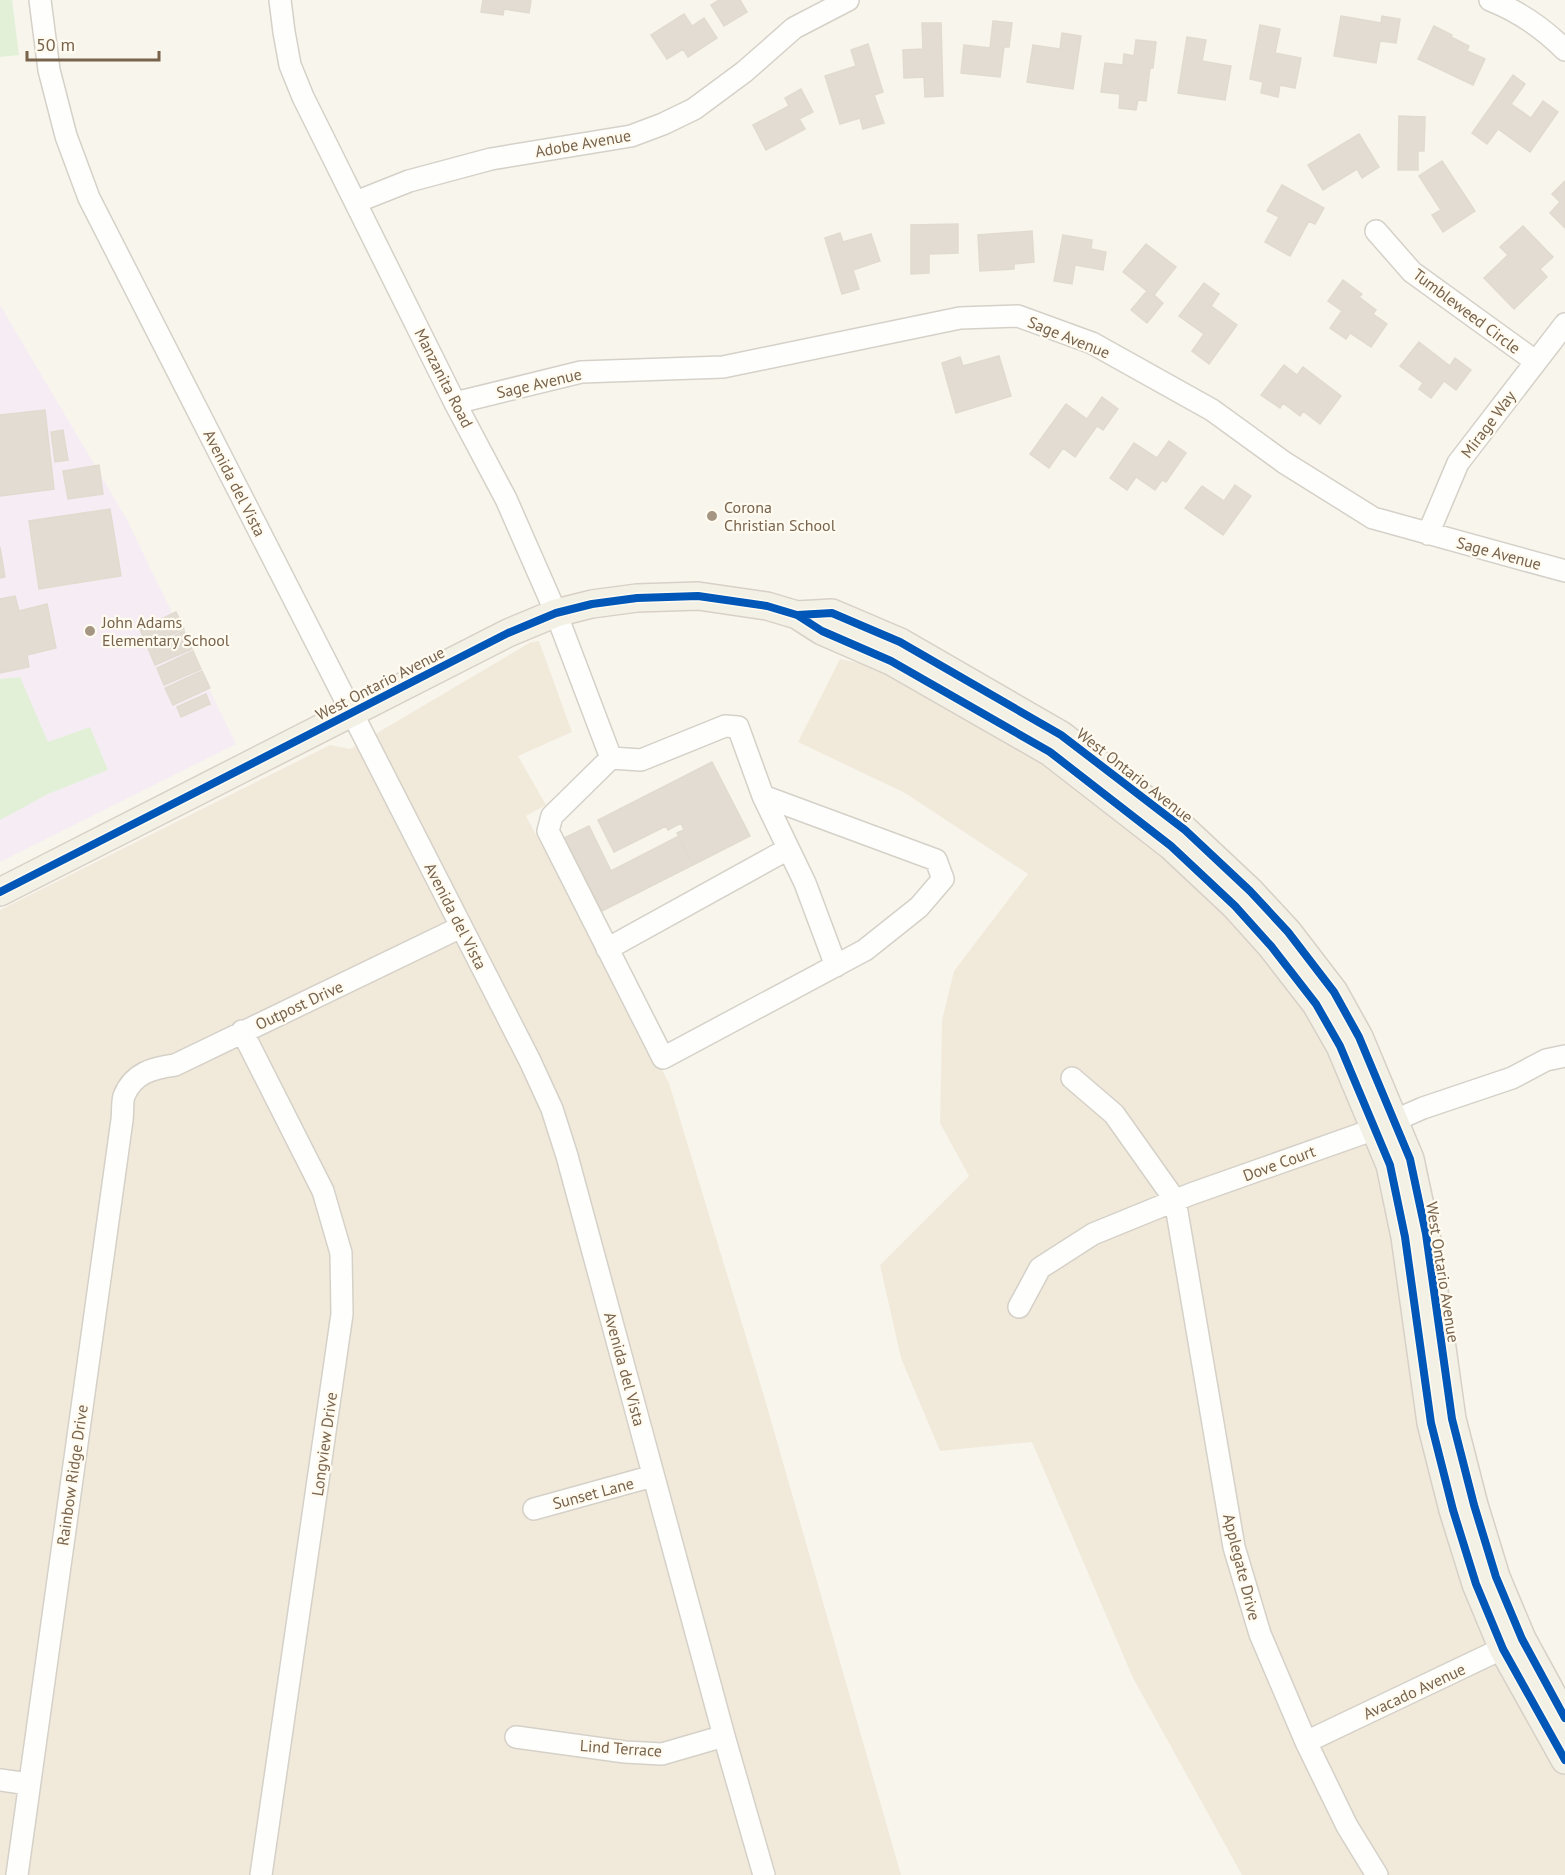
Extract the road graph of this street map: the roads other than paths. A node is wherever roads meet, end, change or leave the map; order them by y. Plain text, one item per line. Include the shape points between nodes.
1 (40, 0) edge
2 (280, 0) edge
3 (848, 0) edge
4 (1490, 0) edge
5 (1565, 50) edge
6 (356, 202) junction
7 (1376, 231) dead end
8 (1565, 324) edge
9 (1535, 362) junction
10 (455, 403) junction
11 (1428, 534) junction
12 (1565, 571) edge
13 (556, 613) junction
14 (353, 713) junction
15 (611, 758) junction
16 (763, 796) junction
17 (788, 849) junction
18 (0, 892) edge
19 (461, 927) junction
20 (607, 949) junction
21 (836, 966) junction
22 (242, 1031) junction
23 (1565, 1056) edge
24 (135, 1078) joint
25 (1072, 1078) dead end
26 (1384, 1125) junction
27 (1174, 1200) junction
28 (1019, 1307) dead end
29 (653, 1476) junction
30 (534, 1509) dead end
31 (1513, 1644) junction
32 (1565, 1718) edge
33 (724, 1736) junction
34 (516, 1737) dead end
35 (1306, 1742) junction
36 (1565, 1760) edge
37 (0, 1780) edge
38 (29, 1784) junction
39 (17, 1875) edge
40 (261, 1875) edge
41 (764, 1875) edge
42 (1377, 1875) edge

1 - 14 street, Avenida del Vista via 49,70 66,136 89,198
2 - 6 street, Manzanita Road via 290,65
3 - 6 street, Adobe Avenue via 794,28 694,109 663,124 631,136 491,159 409,181
4 - 5 street via 1506,6
6 - 10 street, Manzanita Road
7 - 9 street, Tumbleweed Circle via 1412,272
8 - 9 street, Mirage Way
9 - 11 street, Mirage Way via 1458,463
10 - 11 street, Sage Avenue via 581,372 723,367 960,318 1018,316 1092,343 1202,405 1285,464 1372,518
10 - 13 street, Manzanita Road via 506,500
11 - 12 street, Sage Avenue
13 - 14 main road, West Ontario Avenue via 508,633
13 - 15 street, Manzanita Road
13 - 26 main road, West Ontario Avenue via 638,598 698,596 767,606 797,615 822,631 891,661 1050,752 1171,846 1257,930 1316,1004
14 - 18 main road, West Ontario Avenue
14 - 19 street, Avenida del Vista
15 - 16 street via 642,760 725,726 738,727
15 - 20 street via 552,816 548,831
16 - 17 street
16 - 21 street via 936,860 943,879 919,907 865,951
17 - 20 street
17 - 21 street
19 - 22 street, Outpost Drive
19 - 29 street, Avenida del Vista via 552,1109
20 - 21 street via 663,1058
22 - 24 street, Outpost Drive via 175,1065 153,1068
22 - 40 street, Longview Drive via 323,1191 341,1253 342,1314
23 - 26 street, Dove Court via 1546,1060 1512,1078
24 - 38 street, Rainbow Ridge Drive via 124,1097
25 - 27 street via 1114,1114
26 - 27 street, Dove Court
26 - 31 main road, West Ontario Avenue via 1405,1237 1431,1424 1476,1584
27 - 28 street, Dove Court via 1093,1234 1040,1268
27 - 35 street, Applegate Drive via 1234,1547 1260,1634
29 - 30 street, Sunset Lane
29 - 33 street, Avenida del Vista
31 - 32 main road, West Ontario Avenue
31 - 35 street, Avacado Avenue
31 - 36 main road, West Ontario Avenue
33 - 34 street, Lind Terrace via 662,1754
33 - 41 street, Avenida del Vista
35 - 42 street, Applegate Drive via 1347,1827
37 - 38 street
38 - 39 street, Rainbow Ridge Drive

